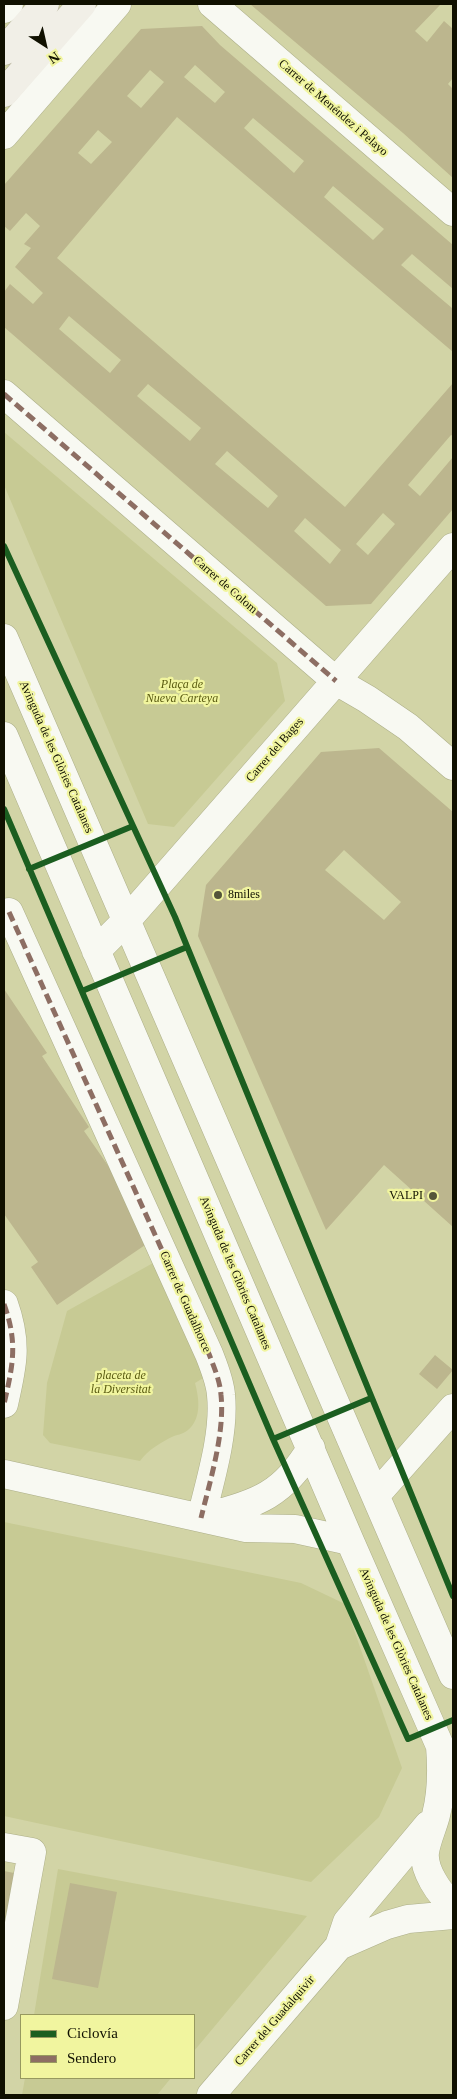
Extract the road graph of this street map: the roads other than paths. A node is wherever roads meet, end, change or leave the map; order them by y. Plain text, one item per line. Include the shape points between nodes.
1 (9, 4) edge
2 (45, 4) edge
3 (82, 4) edge
4 (117, 4) edge
5 (212, 4) edge
6 (4, 9) edge
7 (4, 51) edge
8 (4, 93) edge
9 (4, 135) edge
10 (453, 212) edge
11 (4, 394) edge
12 (453, 548) edge
13 (4, 638) edge
14 (336, 681) junction
15 (4, 736) edge
16 (453, 766) edge
17 (9, 912) dead end
18 (127, 920) junction
19 (96, 951) junction
20 (4, 1304) edge
21 (4, 1404) edge
22 (453, 1408) edge
23 (311, 1448) junction
24 (4, 1474) edge
25 (376, 1495) junction
26 (202, 1518) junction
27 (350, 1542) junction
28 (453, 1675) edge
29 (445, 1806) edge
30 (4, 1847) edge
31 (453, 1904) edge
32 (453, 1915) edge
33 (339, 1946) junction
34 (4, 2006) edge
35 (211, 2095) edge

1 - 6 street
2 - 7 main road
3 - 8 main road
4 - 9 street
5 - 10 street, Carrer de Menéndez i Pelayo
11 - 14 street, Carrer de Colom
12 - 14 street, Carrer del Bages
13 - 18 street, Avinguda de les Glòries Catalanes
14 - 16 street, Carrer de Colom via 408,727
14 - 18 street, Carrer del Bages
15 - 19 street, Avinguda de les Glòries Catalanes
17 - 26 street, Carrer de Guadalhorce via 205,1346 219,1384 222,1408 219,1432
18 - 19 street, Carrer del Bages
18 - 25 street, Avinguda de les Glòries Catalanes
19 - 23 street, Avinguda de les Glòries Catalanes
20 - 21 street via 13,1337 11,1372
22 - 25 street
23 - 26 street via 282,1487 255,1503
23 - 27 street, Avinguda de les Glòries Catalanes
24 - 26 street
25 - 28 street, Avinguda de les Glòries Catalanes
26 - 27 street via 246,1528 295,1529
27 - 29 street, Avinguda de les Glòries Catalanes via 440,1746
29 - 31 street, Avinguda de les Glòries Catalanes via 425,1854 432,1881
29 - 33 street, Carrer del Guadalquivir via 347,1922
30 - 34 street via 32,1852
32 - 33 street, Carrer del Guadalquivir via 408,1918
33 - 35 street, Carrer del Guadalquivir

